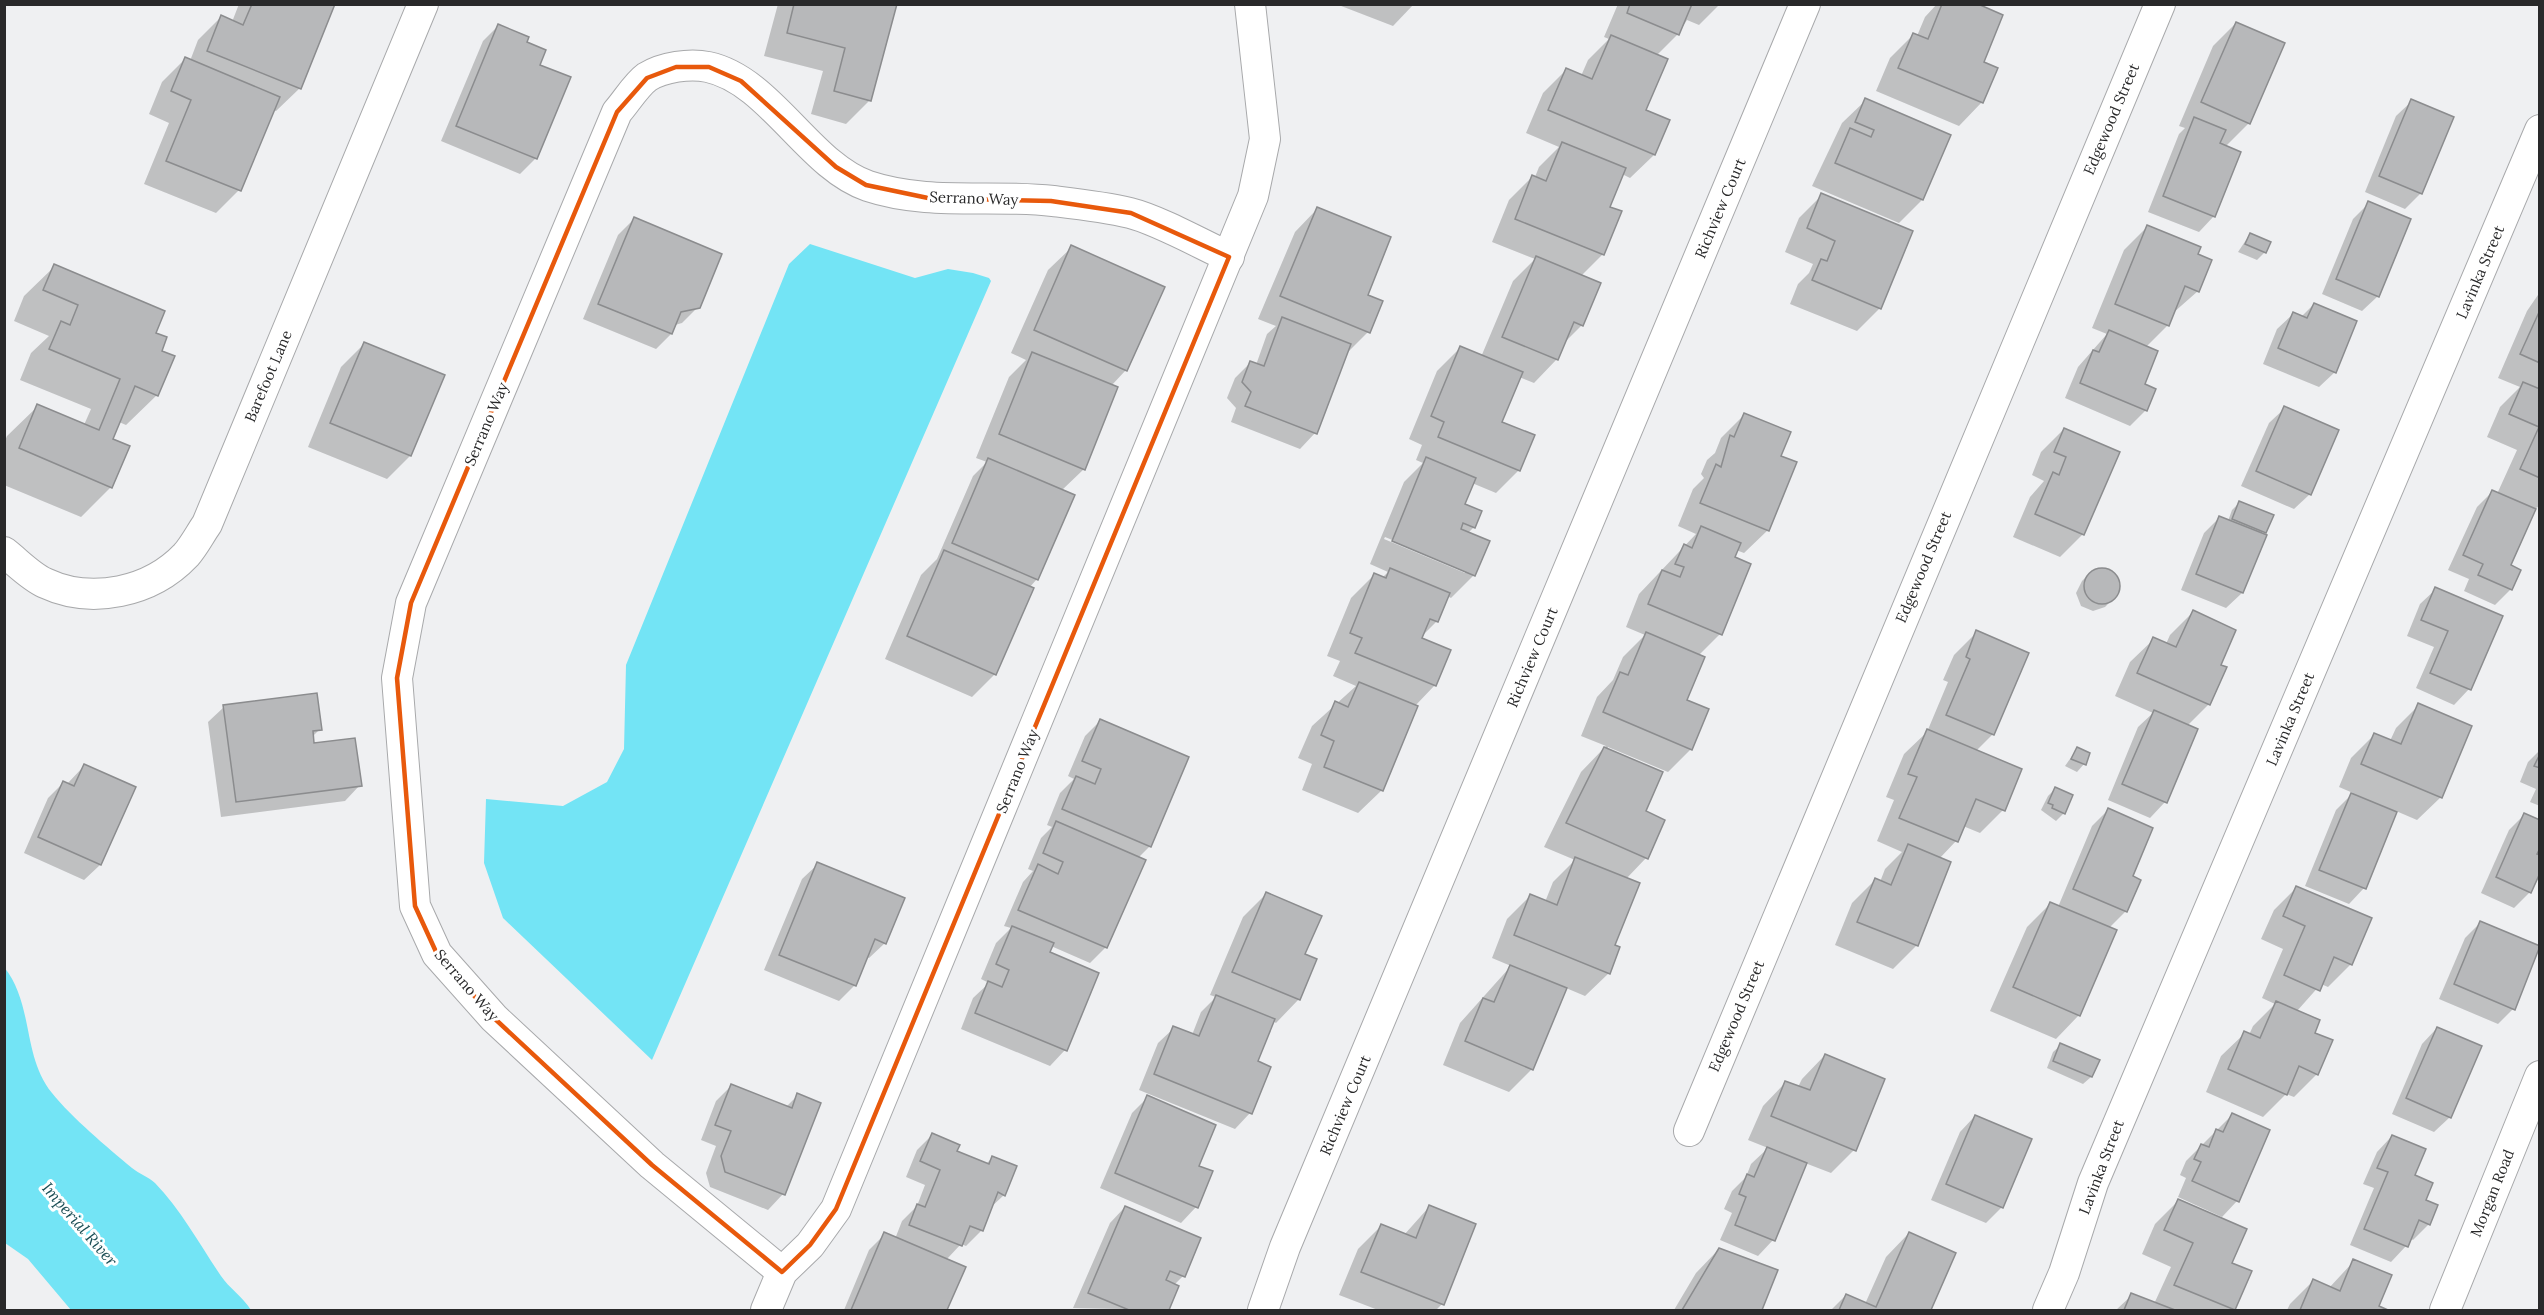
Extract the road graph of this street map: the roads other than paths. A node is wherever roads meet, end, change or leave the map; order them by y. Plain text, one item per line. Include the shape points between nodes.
1 (423, 4) edge
2 (1250, 4) edge
3 (1805, 4) edge
4 (2160, 4) edge
5 (2540, 130) edge
6 (1229, 257) junction
7 (4, 552) edge
8 (2540, 1076) edge
9 (1689, 1131) dead end
10 (782, 1272) junction
11 (766, 1311) edge
12 (1263, 1311) edge
13 (2048, 1311) edge
14 (2445, 1311) edge

1 - 7 street, Barefoot Lane via 207,524 187,554 159,577 126,591 83,594 44,583
2 - 6 street, Serrano Way via 1265,139 1253,196
3 - 12 street, Richview Court via 1290,1236
4 - 9 street, Edgewood Street
5 - 13 street, Lavinka Street via 2092,1183
6 - 10 street, Serrano Way via 836,1209 810,1245
6 - 10 street, Serrano Way via 1131,213 1051,201 928,198 866,185 836,167 741,81 709,67 676,66 646,78 617,112 411,603 397,678 415,906 437,954 494,1018 652,1166
8 - 14 street, Morgan Road
10 - 11 street, Serrano Way

